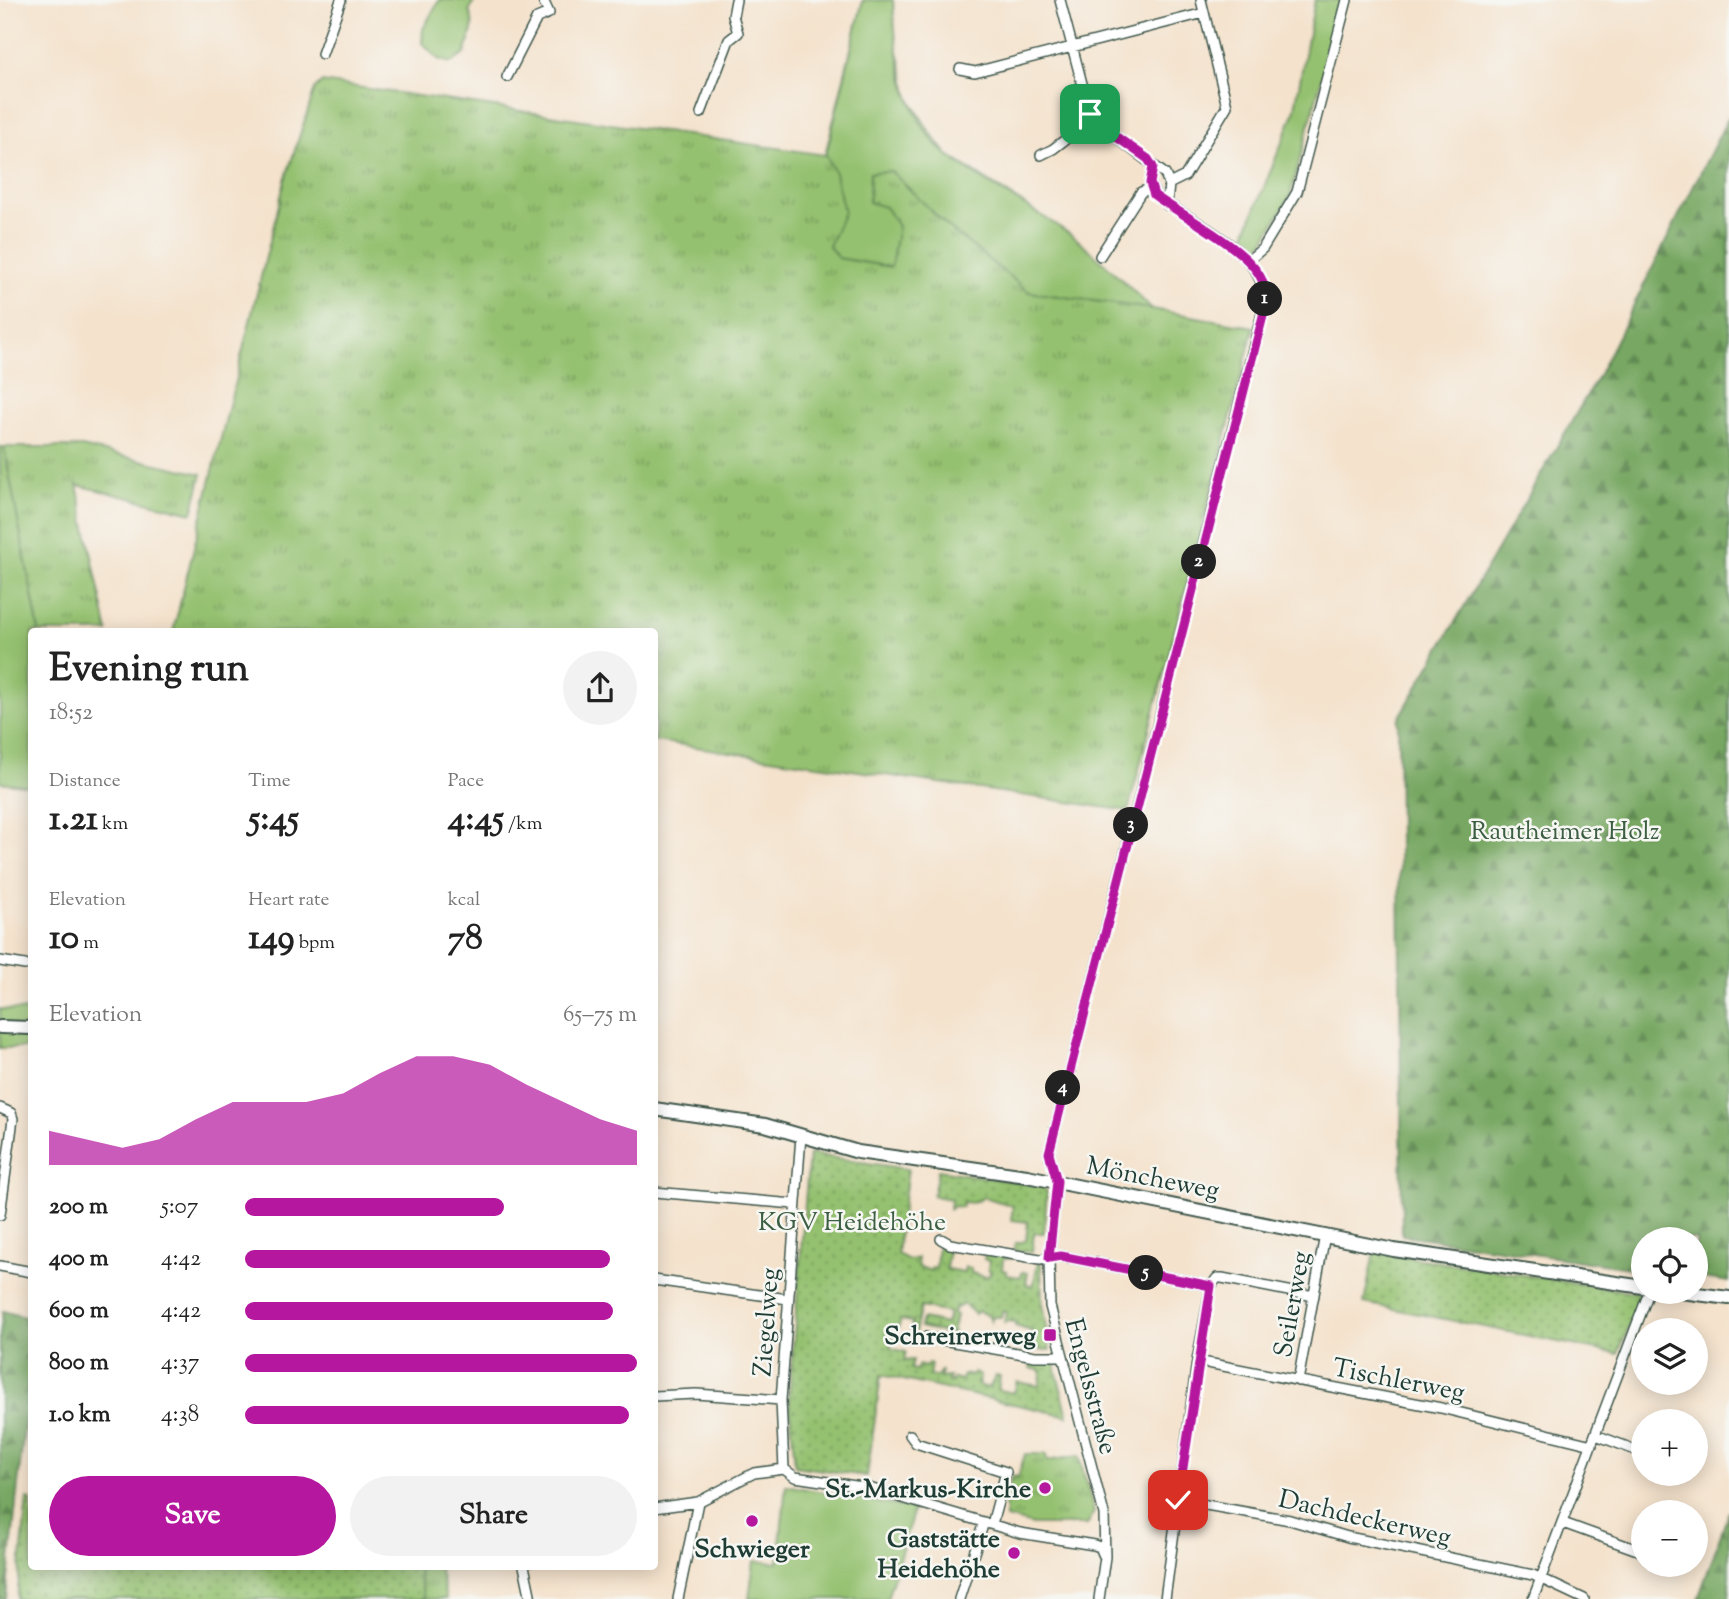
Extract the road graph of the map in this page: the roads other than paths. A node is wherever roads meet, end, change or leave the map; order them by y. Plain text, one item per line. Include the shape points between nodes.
1 (341, 0) edge
2 (543, 0) edge
3 (736, 0) edge
4 (1060, 0) edge
5 (1201, 0) edge
6 (1347, 0) edge
7 (1204, 13) junction
8 (1072, 47) junction
9 (322, 54) dead end
10 (960, 69) dead end
11 (507, 77) dead end
12 (701, 113) dead end
13 (1092, 119) junction
14 (1041, 155) dead end
15 (1153, 167) junction
16 (1170, 184) junction
17 (1150, 189) junction
18 (1167, 205) junction
19 (1100, 256) dead end
20 (1249, 260) junction
21 (0, 961) edge
22 (25, 965) dead end
23 (0, 1027) edge
24 (28, 1028) edge
25 (0, 1108) edge
26 (658, 1110) edge
27 (801, 1136) junction
28 (1057, 1181) junction
29 (658, 1192) edge
30 (794, 1203) junction
31 (0, 1215) edge
32 (1325, 1235) junction
33 (941, 1239) dead end
34 (1049, 1258) junction
35 (0, 1266) edge
36 (28, 1271) edge
37 (658, 1281) edge
38 (1631, 1285) edge
39 (1211, 1286) junction
40 (1708, 1295) edge
41 (1314, 1296) junction
42 (1729, 1298) edge
43 (789, 1299) junction
44 (1644, 1304) edge
45 (925, 1336) dead end
46 (1061, 1356) junction
47 (1197, 1361) junction
48 (1298, 1381) junction
49 (658, 1396) edge
50 (781, 1399) junction
51 (1596, 1434) junction
52 (911, 1435) dead end
53 (1592, 1445) junction
54 (1631, 1448) edge
55 (785, 1469) junction
56 (1178, 1500) junction
57 (698, 1502) junction
58 (658, 1507) edge
59 (988, 1523) junction
60 (1563, 1523) junction
61 (1631, 1548) edge
62 (1105, 1557) junction
63 (525, 1570) edge
64 (1541, 1579) junction
65 (531, 1599) edge
66 (678, 1599) edge
67 (958, 1599) edge
68 (1099, 1599) edge
69 (1165, 1599) edge
70 (1533, 1599) edge
71 (1584, 1599) edge

1 - 9 street
2 - 11 street via 550,13 537,18
3 - 12 street via 733,16 738,33 729,40
4 - 8 street
5 - 7 street
6 - 20 street via 1297,192 1263,247
7 - 8 street
7 - 16 street via 1227,106 1185,176
8 - 10 street via 975,72
8 - 13 street
13 - 14 street
13 - 15 street
15 - 16 street via 1165,174
15 - 17 street
16 - 18 street
17 - 18 street
17 - 19 street via 1141,192
18 - 20 street
20 - 28 street, Engelsstraße via 1263,281 1263,316 1053,1127 1049,1153
21 - 22 street
23 - 24 main road
25 - 31 street via 11,1113 13,1125
26 - 27 main road, Möncheweg via 765,1125
27 - 28 main road, Möncheweg via 859,1152
27 - 30 street, Ziegelweg
28 - 32 main road, Möncheweg
28 - 34 street, Engelsstraße
29 - 30 street
30 - 43 street, Ziegelweg
32 - 38 main road, Möncheweg via 1417,1254
32 - 41 street, Seilerweg
33 - 34 street
34 - 39 street via 1061,1256
34 - 46 street, Engelsstraße via 1050,1306
35 - 36 street
37 - 43 street
39 - 41 street via 1223,1278
39 - 47 street
40 - 42 main road
41 - 48 street, Seilerweg
43 - 50 street, Ziegelweg
44 - 51 street
45 - 46 street via 1035,1356
46 - 62 street, Engelsstraße via 1104,1514
47 - 48 street, Tischlerweg
47 - 56 street
48 - 53 street, Tischlerweg via 1467,1413
49 - 50 street
50 - 55 street, Ziegelweg
51 - 53 street
51 - 54 street
52 - 59 street via 916,1443 1006,1472
53 - 60 street
55 - 57 street via 754,1473
55 - 59 street via 795,1477 869,1488
56 - 64 street, Dachdeckerweg via 1290,1520
56 - 69 street
57 - 58 street
57 - 66 street
59 - 62 street via 1033,1536 1094,1545
59 - 67 street
60 - 61 street
60 - 64 street
62 - 68 street, Engelsstraße
63 - 65 street
64 - 70 street
64 - 71 street, Dachdeckerweg

